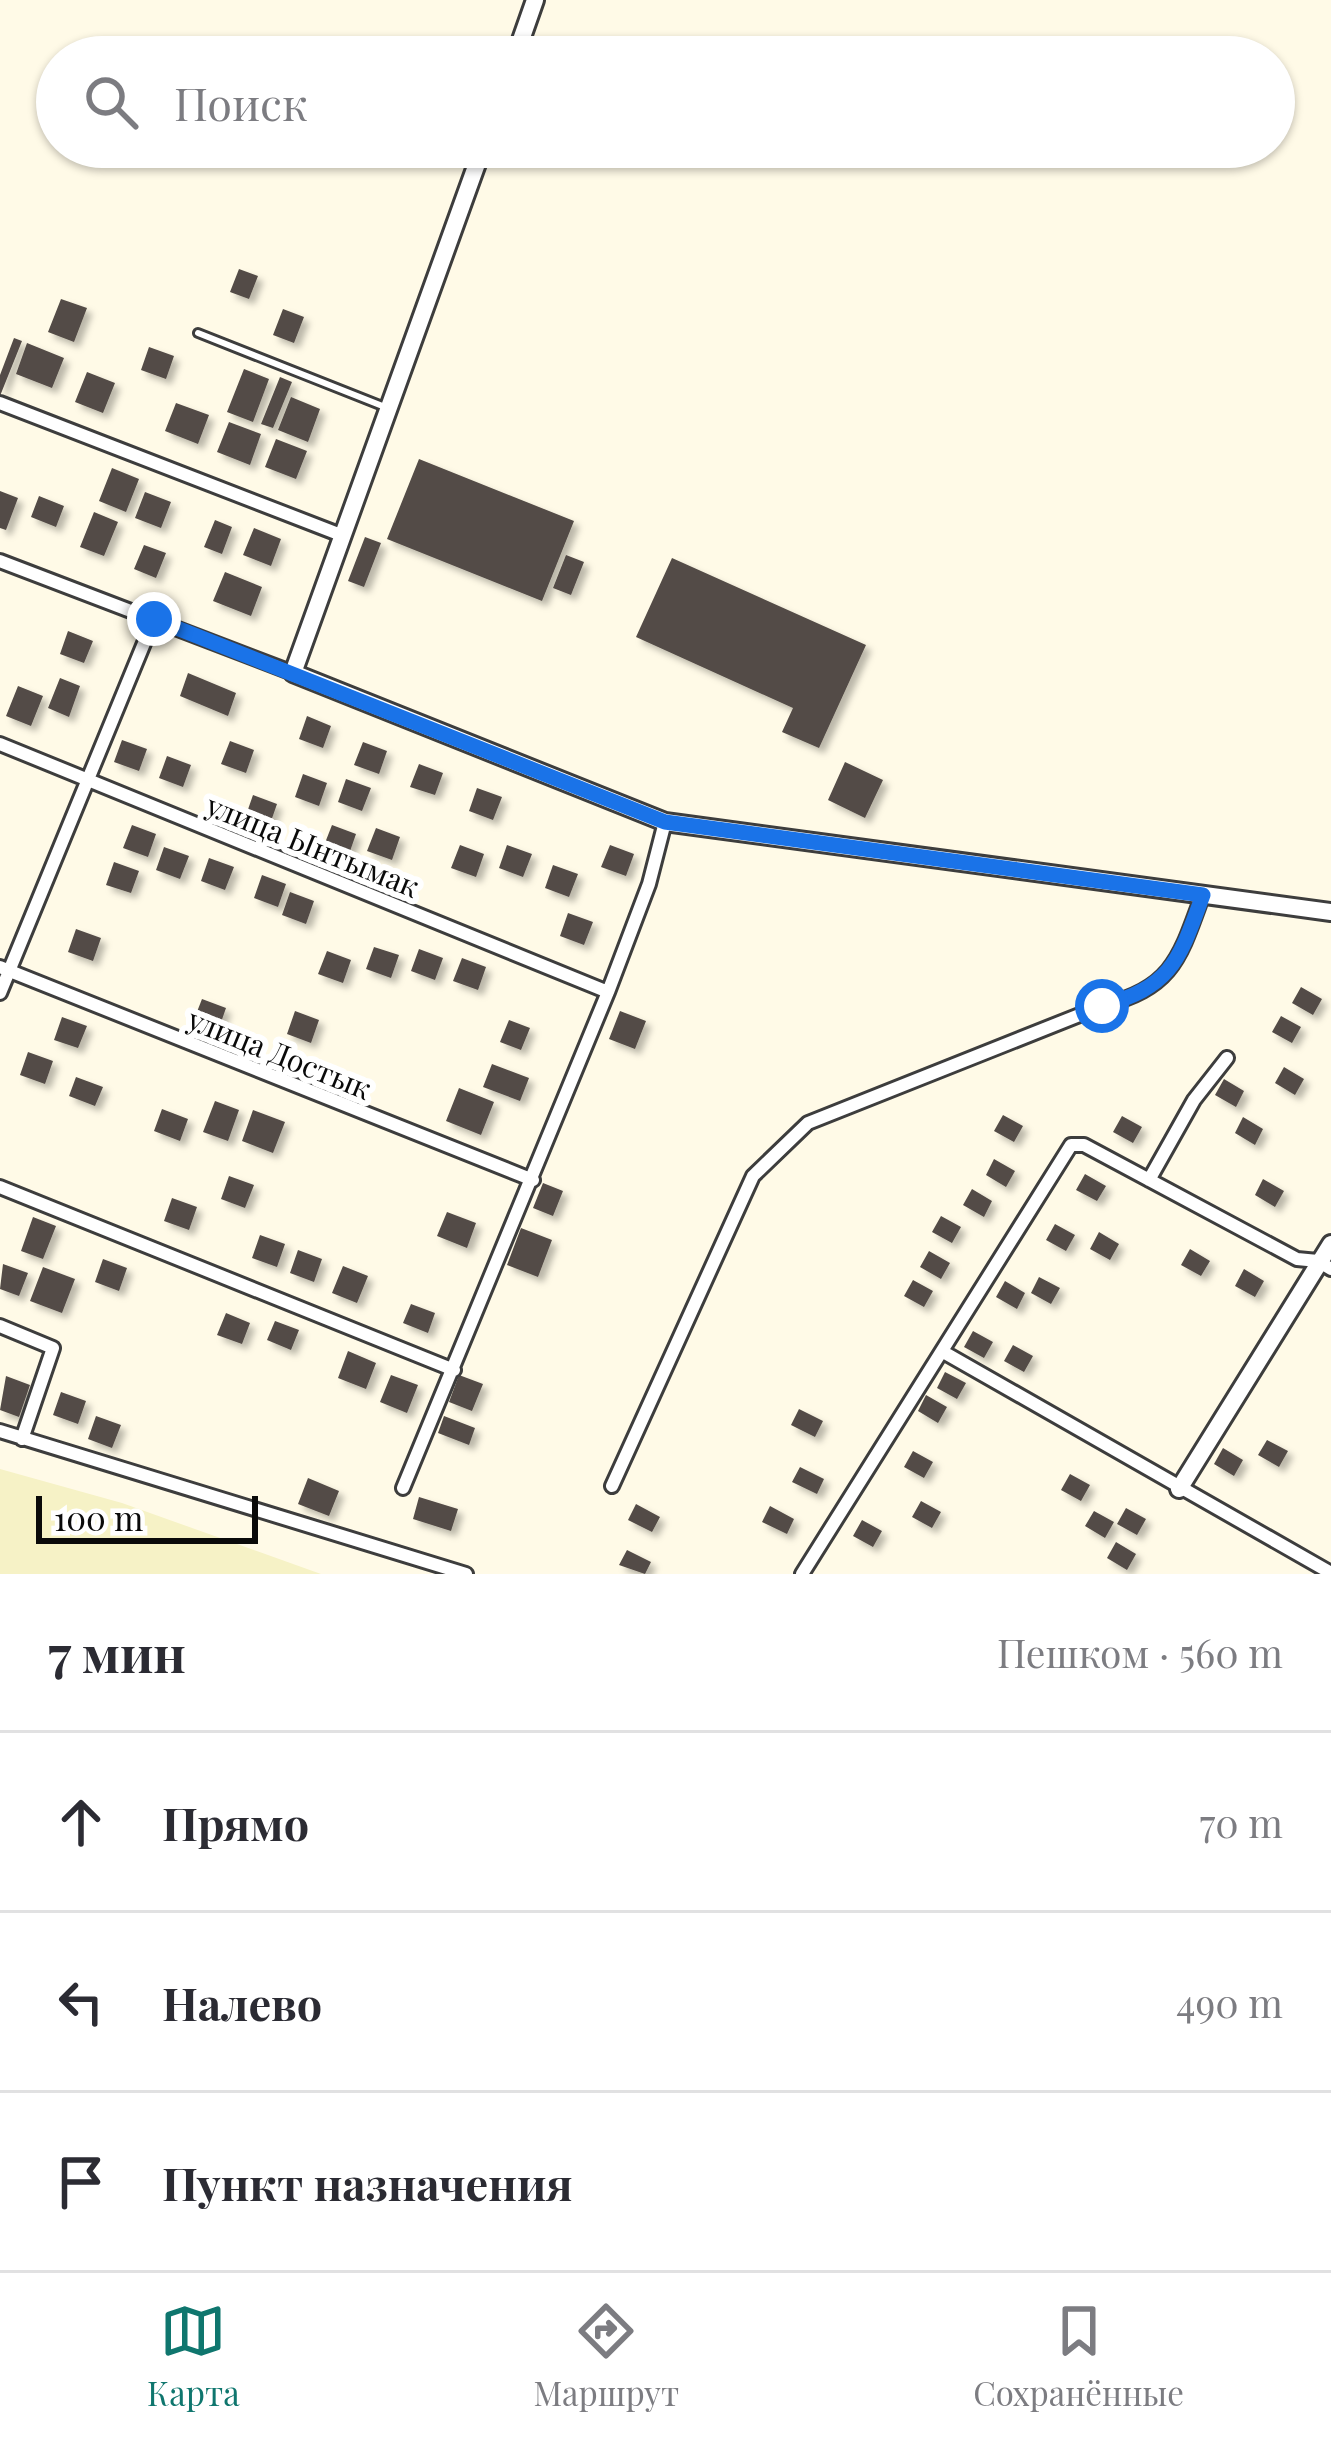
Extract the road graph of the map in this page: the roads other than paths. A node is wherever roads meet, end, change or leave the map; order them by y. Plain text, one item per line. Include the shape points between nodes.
1 (535, 0) edge
2 (522, 36) edge
3 (475, 168) edge
4 (198, 333) dead end
5 (0, 403) edge
6 (389, 408) junction
7 (341, 535) junction
8 (0, 561) edge
9 (154, 619) junction
10 (292, 673) junction
11 (0, 743) edge
12 (90, 780) junction
13 (665, 822) junction
14 (1203, 895) junction
15 (1331, 912) edge
16 (5, 969) edge
17 (608, 992) junction
18 (0, 993) edge
19 (1227, 1058) dead end
20 (533, 1180) junction
21 (1149, 1180) junction
22 (0, 1187) edge
23 (1331, 1244) edge
24 (1325, 1265) edge
25 (0, 1326) edge
26 (945, 1353) junction
27 (454, 1370) junction
28 (0, 1431) edge
29 (22, 1439) junction
30 (612, 1486) dead end
31 (403, 1488) dead end
32 (1179, 1489) junction
33 (1331, 1573) edge
34 (466, 1574) edge
35 (802, 1574) edge

1 - 2 street
3 - 6 street
4 - 6 lane
5 - 7 street
6 - 7 street
7 - 10 street
8 - 9 street
9 - 10 street
9 - 12 street
10 - 13 street
11 - 12 street, улица Ынтымак
12 - 16 street
12 - 17 street, улица Ынтымак
13 - 14 street
13 - 17 street
14 - 15 street
14 - 30 street via 1183,950 1151,990 808,1123 778,1146 753,1176
16 - 18 street
16 - 20 street, улица Достык
17 - 20 street
19 - 21 street
20 - 27 street
21 - 24 street via 1297,1259
21 - 26 street via 1084,1144 1071,1145
22 - 27 street
23 - 24 street
24 - 32 street
25 - 29 street via 52,1348
26 - 32 street
26 - 35 street
27 - 31 street
28 - 29 street
29 - 34 street
32 - 33 street

